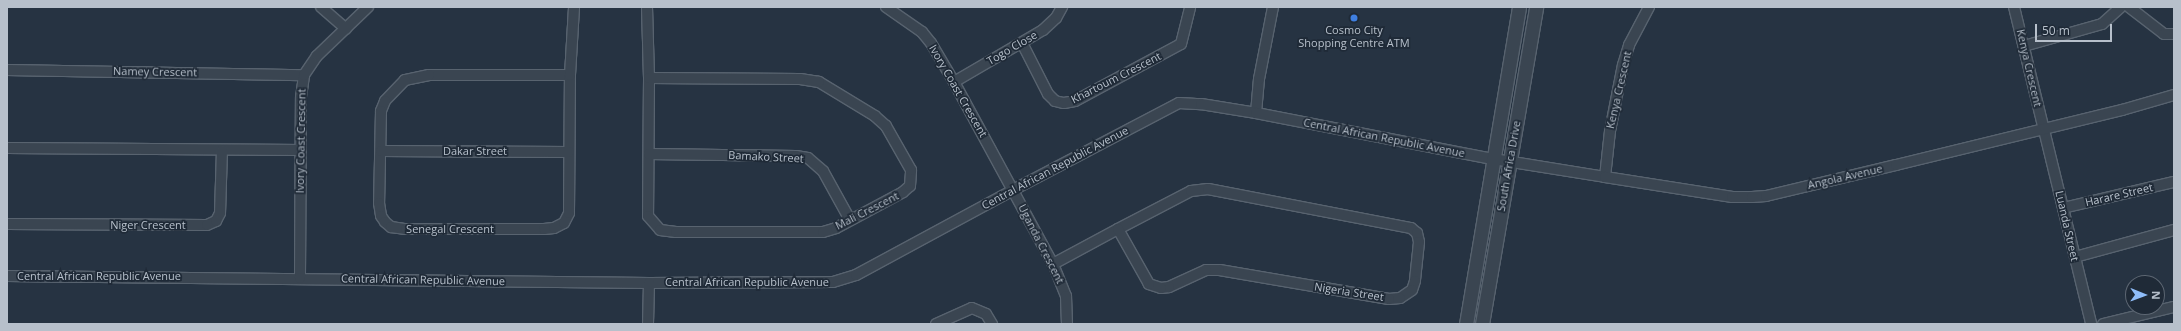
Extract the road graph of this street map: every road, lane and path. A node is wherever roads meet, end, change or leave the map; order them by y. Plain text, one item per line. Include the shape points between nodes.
1 (321, 7) edge
2 (368, 7) edge
3 (574, 7) edge
4 (647, 7) edge
5 (886, 7) edge
6 (1062, 7) edge
7 (1190, 7) edge
8 (1273, 7) edge
9 (1519, 7) edge
10 (1536, 7) edge
11 (1649, 7) edge
12 (2014, 7) edge
13 (2121, 7) edge
14 (2128, 7) edge
15 (346, 28) junction
16 (2174, 34) edge
17 (1022, 43) junction
18 (2024, 46) junction
19 (7, 70) edge
20 (304, 75) junction
21 (570, 75) junction
22 (649, 78) junction
23 (954, 82) junction
24 (2174, 95) edge
25 (1256, 113) junction
26 (2044, 128) junction
27 (7, 148) edge
28 (222, 150) junction
29 (301, 150) junction
30 (381, 151) junction
31 (569, 152) junction
32 (649, 154) junction
33 (1493, 158) junction
34 (1510, 160) junction
35 (1604, 177) junction
36 (2174, 182) edge
37 (1013, 190) junction
38 (2063, 208) junction
39 (850, 220) junction
40 (7, 224) edge
41 (1118, 229) junction
42 (2174, 230) edge
43 (2075, 257) junction
44 (1053, 264) junction
45 (7, 276) edge
46 (300, 278) junction
47 (649, 282) junction
48 (2174, 307) edge
49 (648, 324) edge
50 (936, 324) edge
51 (992, 324) edge
52 (1067, 324) edge
53 (1466, 324) edge
54 (1482, 324) edge
55 (2091, 324) edge
56 (2103, 324) edge

1 - 15 street
2 - 15 street, Ivory Coast Crescent
3 - 21 street, Senegal Crescent
4 - 22 street, Mali Crescent
5 - 23 street, Ivory Coast Crescent via 922,32
6 - 17 street, Togo Close via 1056,18 1043,30
7 - 17 street, Khartoum Crescent via 1181,44 1070,102 1055,101 1048,94
8 - 25 street via 1259,79
9 - 33 street, South Africa Drive
10 - 34 street, South Africa Drive
11 - 35 street, Kenya Crescent via 1623,65
12 - 18 street, Kenya Crescent
13 - 18 street via 2102,24
14 - 16 street via 2164,34
15 - 20 street, Ivory Coast Crescent via 317,56
17 - 23 street, Togo Close
18 - 26 street, Kenya Crescent
19 - 20 street, Namey Crescent
20 - 29 street, Ivory Coast Crescent via 301,97
21 - 30 street, Senegal Crescent via 412,77 399,85 383,105
21 - 31 street, Senegal Crescent
22 - 32 street, Mali Crescent
22 - 39 street, Mali Crescent via 810,80 825,85 875,116 886,126 911,170 910,186 904,192
23 - 37 street, Ivory Coast Crescent
24 - 26 street, Angola Avenue
25 - 33 street, Central African Republic Avenue
25 - 37 street, Central African Republic Avenue via 1179,103
26 - 35 street, Angola Avenue via 1766,196 1732,197
26 - 38 street, Luanda Street
27 - 28 street
28 - 29 street
28 - 40 street, Niger Crescent via 220,212 216,221 207,225
29 - 46 street, Ivory Coast Crescent
30 - 31 street, Dakar Street
30 - 31 street, Senegal Crescent via 381,216 387,225 406,229 544,229 560,226 569,213
32 - 39 street, Bamako Street via 808,158 823,171
32 - 39 street, Mali Crescent via 648,216 660,230 808,233 823,232
33 - 34 street, Central African Republic Avenue
33 - 53 street, South Africa Drive
34 - 35 street, Angola Avenue
34 - 54 street, South Africa Drive
36 - 38 street, Harare Street
37 - 44 street, Uganda Crescent
37 - 47 street, Central African Republic Avenue via 844,280 818,284
38 - 43 street, Luanda Street
41 - 41 street, Nigeria Street via 1191,191 1208,189 1226,192 1411,228 1417,233 1419,242 1415,280 1412,290 1400,298 1219,270 1206,270 1169,287 1161,288 1149,284
41 - 44 street, Nigeria Street
42 - 43 street
43 - 55 street, Luanda Street
44 - 52 street, Uganda Crescent via 1066,296
45 - 46 street, Central African Republic Avenue
46 - 47 street, Central African Republic Avenue
47 - 49 street
48 - 56 street
50 - 51 street via 972,308 986,314

